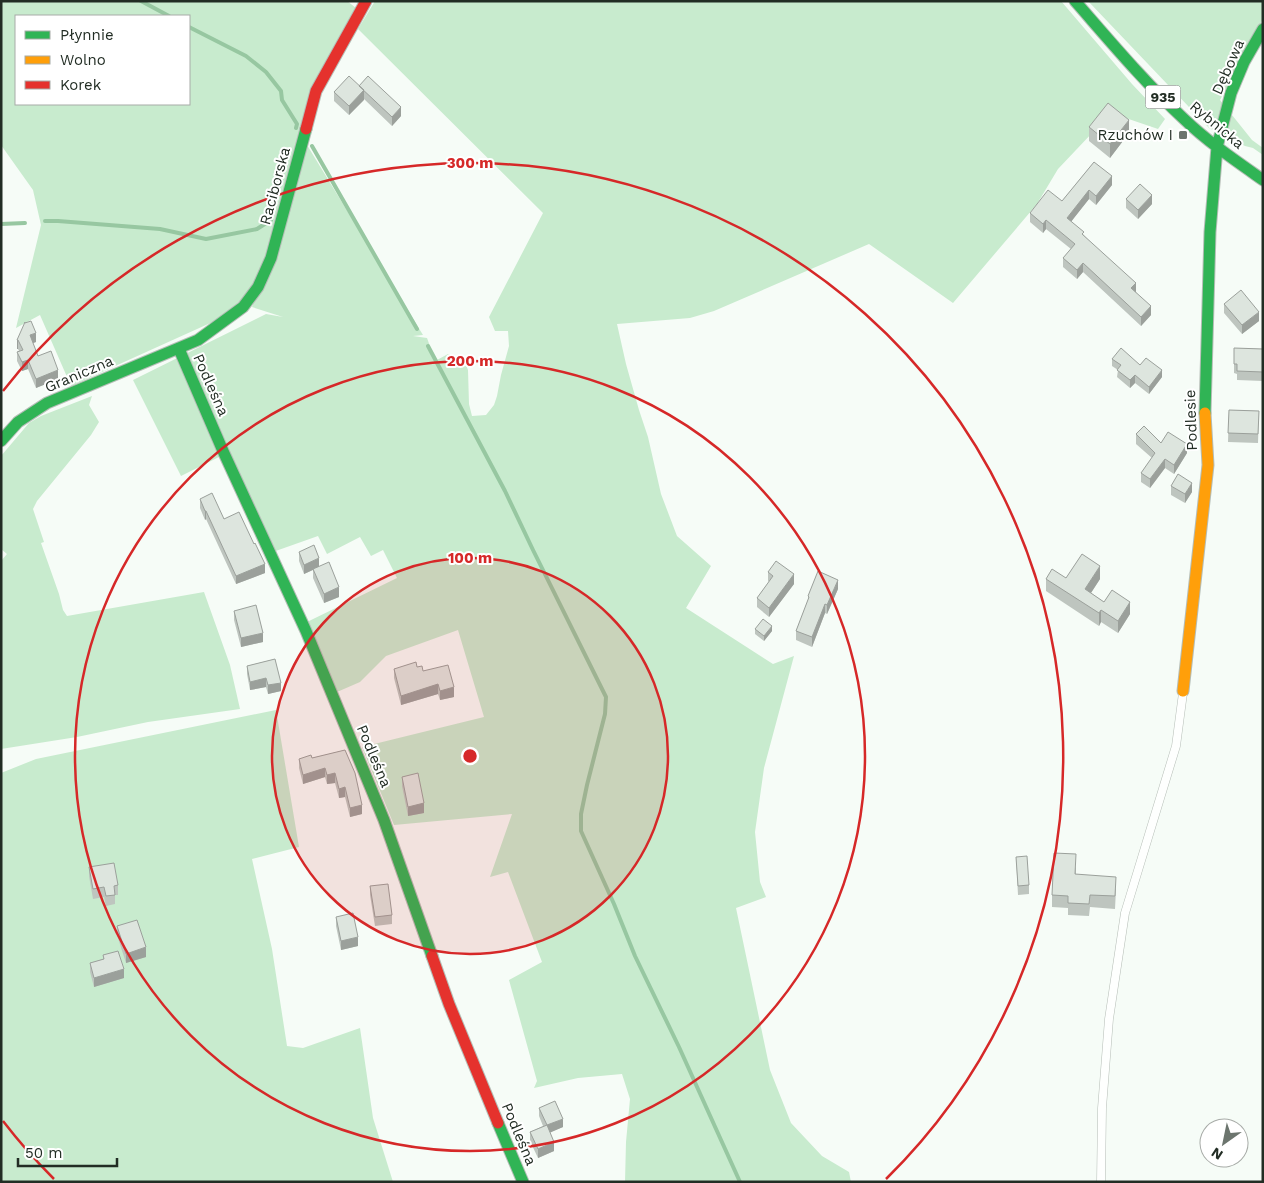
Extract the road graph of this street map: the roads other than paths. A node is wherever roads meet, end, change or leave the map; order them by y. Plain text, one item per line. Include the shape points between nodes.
1 (366, 1) edge
2 (1075, 1) edge
3 (1263, 29) edge
4 (1217, 147) junction
5 (1263, 180) edge
6 (179, 349) junction
7 (1, 441) edge
8 (1183, 691) joint
9 (523, 1182) edge
10 (1101, 1182) edge

1 - 6 street, Raciborska via 316,91 271,258 258,288 243,307 198,340
2 - 4 street, Rybnicka / 935 via 1141,75
3 - 4 street, Dębowa via 1231,93
4 - 5 street, Rybnicka / 935
4 - 8 street, Podlesie via 1205,372 1208,465
6 - 7 street, Graniczna via 46,403 18,422
6 - 9 street, Podleśna via 306,631 384,820 449,1004
8 - 10 lane via 1176,746 1125,913 1109,1019 1102,1108

